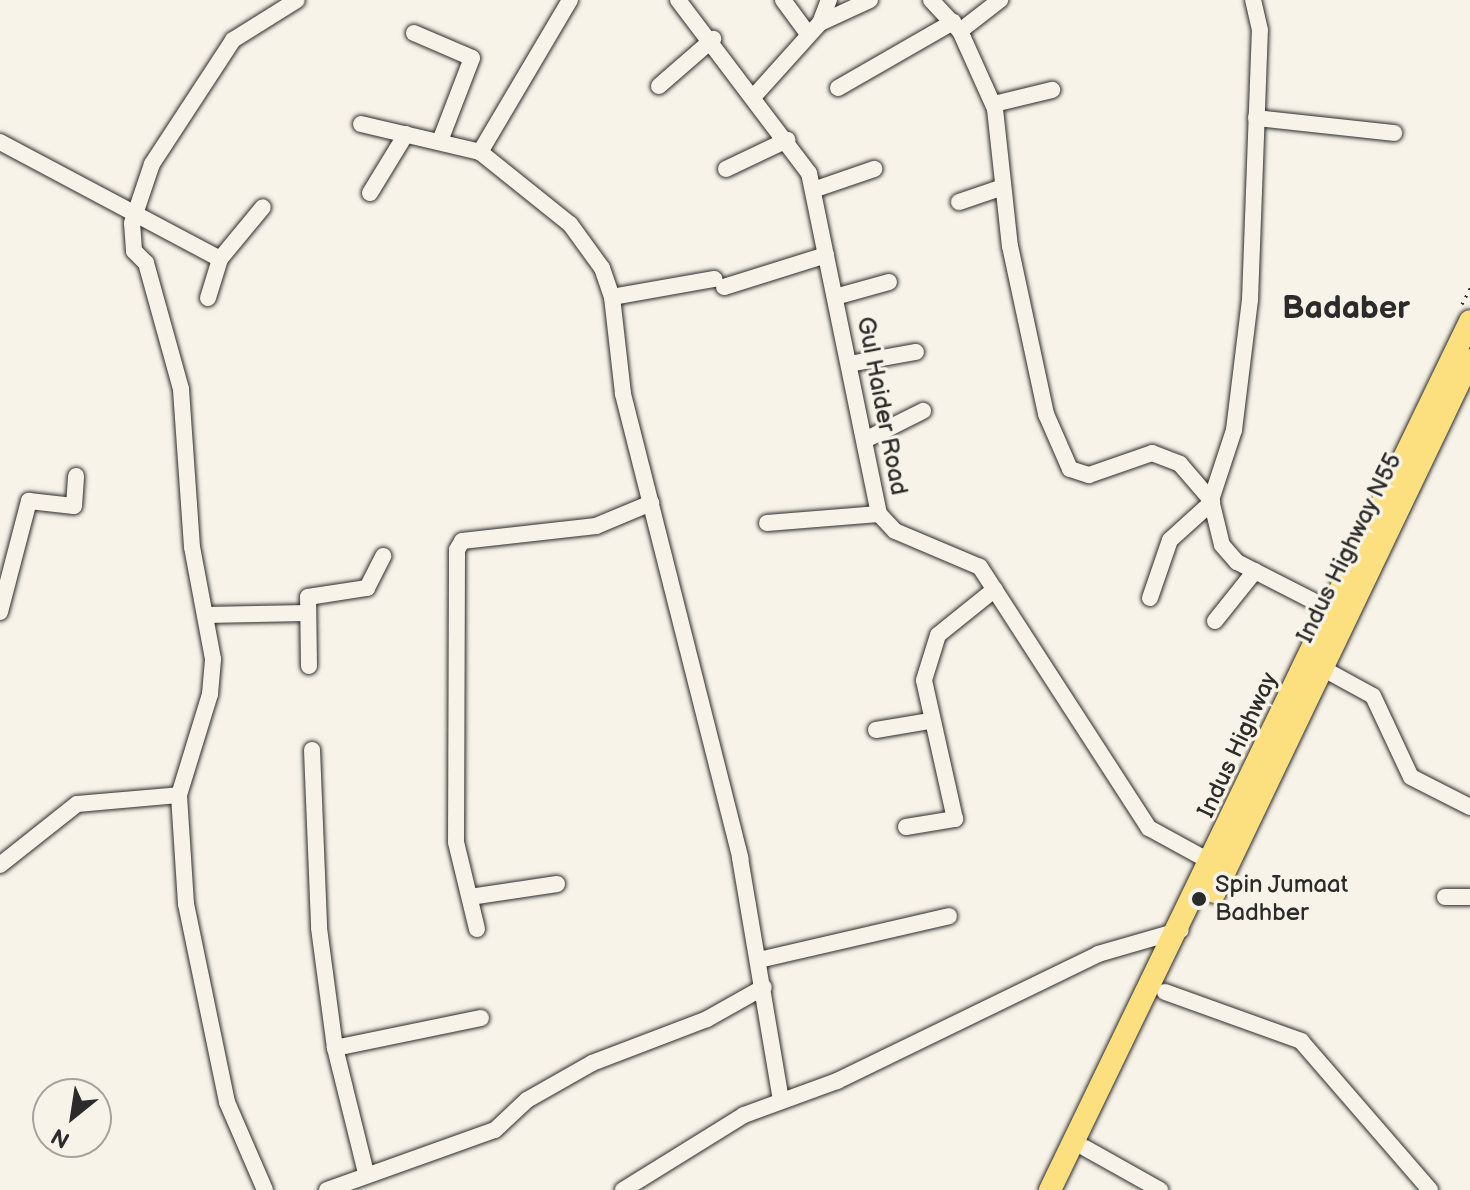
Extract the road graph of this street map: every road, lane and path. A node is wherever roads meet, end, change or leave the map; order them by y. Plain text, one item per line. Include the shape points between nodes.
1 (297, 0) edge
2 (570, 0) edge
3 (678, 0) edge
4 (783, 0) edge
5 (829, 0) edge
6 (870, 0) edge
7 (931, 0) edge
8 (1000, 0) edge
9 (1253, 0) edge
10 (957, 26) junction
11 (814, 29) junction
12 (414, 33) dead end
13 (713, 39) junction
14 (659, 86) dead end
15 (838, 88) dead end
16 (1052, 90) dead end
17 (756, 94) junction
18 (994, 104) junction
19 (1256, 118) junction
20 (361, 124) dead end
21 (1394, 133) dead end
22 (406, 134) junction
23 (787, 140) junction
24 (440, 141) junction
25 (0, 142) edge
26 (480, 152) junction
27 (726, 169) dead end
28 (874, 169) dead end
29 (1003, 187) junction
30 (813, 190) junction
31 (370, 193) dead end
32 (959, 202) dead end
33 (263, 207) dead end
34 (132, 213) junction
35 (826, 255) junction
36 (220, 259) junction
37 (889, 282) dead end
38 (612, 297) junction
39 (835, 297) junction
40 (208, 298) dead end
41 (1470, 321) edge
42 (916, 352) dead end
43 (1470, 360) edge
44 (849, 364) junction
45 (923, 411) dead end
46 (865, 440) junction
47 (76, 476) dead end
48 (1212, 501) junction
49 (651, 503) junction
50 (879, 514) junction
51 (767, 523) dead end
52 (383, 556) dead end
53 (1255, 571) junction
54 (995, 589) junction
55 (1150, 598) dead end
56 (1329, 609) junction
57 (0, 612) edge
58 (307, 613) junction
59 (205, 615) junction
60 (1215, 621) dead end
61 (309, 666) dead end
62 (1320, 667) junction
63 (930, 721) junction
64 (876, 730) dead end
65 (312, 750) dead end
66 (179, 795) junction
67 (1470, 807) edge
68 (906, 827) dead end
69 (1213, 863) junction
70 (0, 865) edge
71 (557, 884) dead end
72 (470, 897) junction
73 (1445, 897) dead end
74 (1470, 897) edge
75 (949, 916) dead end
76 (477, 929) dead end
77 (1182, 930) junction
78 (759, 960) junction
79 (764, 987) junction
80 (1165, 992) junction
81 (481, 1018) dead end
82 (335, 1048) junction
83 (781, 1100) junction
84 (1085, 1148) junction
85 (366, 1173) junction
86 (265, 1190) edge
87 (327, 1190) edge
88 (623, 1190) edge
89 (1050, 1190) edge
90 (1064, 1190) edge
91 (1160, 1190) edge
92 (1430, 1190) edge

1 - 34 street via 233,40 152,164
2 - 26 street
3 - 13 street, Gul Haider Road
4 - 11 street
5 - 11 street
6 - 11 street
7 - 10 street
8 - 10 street
9 - 19 street via 1260,30
10 - 15 street
10 - 18 street
11 - 17 street
12 - 24 street via 472,58
13 - 14 street
13 - 17 street, Gul Haider Road
16 - 18 street
17 - 23 street, Gul Haider Road
18 - 29 street
19 - 21 street
19 - 48 street via 1250,300 1234,430
20 - 22 street
22 - 24 street
22 - 31 street
23 - 27 street
23 - 30 street, Gul Haider Road
24 - 26 street
25 - 34 street
26 - 38 street via 570,224 602,268
28 - 30 street
29 - 32 street
29 - 48 street via 1046,414 1070,469 1089,475 1152,453 1180,464
30 - 35 street, Gul Haider Road
33 - 36 street
34 - 36 street
34 - 59 street via 134,251 146,263 181,389 192,547
35 - 38 street via 719,283
35 - 39 street, Gul Haider Road
36 - 40 street
37 - 39 street
38 - 49 street via 623,394
39 - 44 street, Gul Haider Road
41 - 56 highway, Indus Highway
42 - 44 street
43 - 62 highway, Indus Highway N55
44 - 46 street, Gul Haider Road
45 - 46 street
46 - 50 street, Gul Haider Road
47 - 57 street via 74,506 29,501
48 - 53 street via 1222,545
48 - 55 street via 1170,540
49 - 72 street via 596,526 462,541 456,842
49 - 78 street
50 - 51 street
50 - 54 street, Gul Haider Road via 895,531 980,567
52 - 58 street via 373,584 311,594
53 - 56 street
53 - 60 street
54 - 63 street via 938,635 924,680
54 - 69 street, Gul Haider Road via 1149,828
56 - 69 highway, Indus Highway
58 - 59 street
58 - 61 street
59 - 66 street via 210,694
62 - 67 street via 1373,696 1411,777
62 - 80 highway, Indus Highway N55
63 - 64 street
63 - 68 street via 955,819
65 - 82 street via 319,928
66 - 70 street via 77,804
66 - 86 street via 186,904 210,1033 227,1102
69 - 77 highway, Indus Highway
71 - 72 street
72 - 76 street
73 - 74 street
75 - 78 street
77 - 83 street via 1098,954
77 - 89 highway, Indus Highway
78 - 79 street
79 - 83 street
79 - 85 street via 707,1019 592,1063 527,1100 495,1130
80 - 84 highway, Indus Highway N55
80 - 92 street via 1301,1041
81 - 82 street
82 - 85 street
83 - 88 street
84 - 90 highway, Indus Highway N55
84 - 91 street
85 - 87 street

